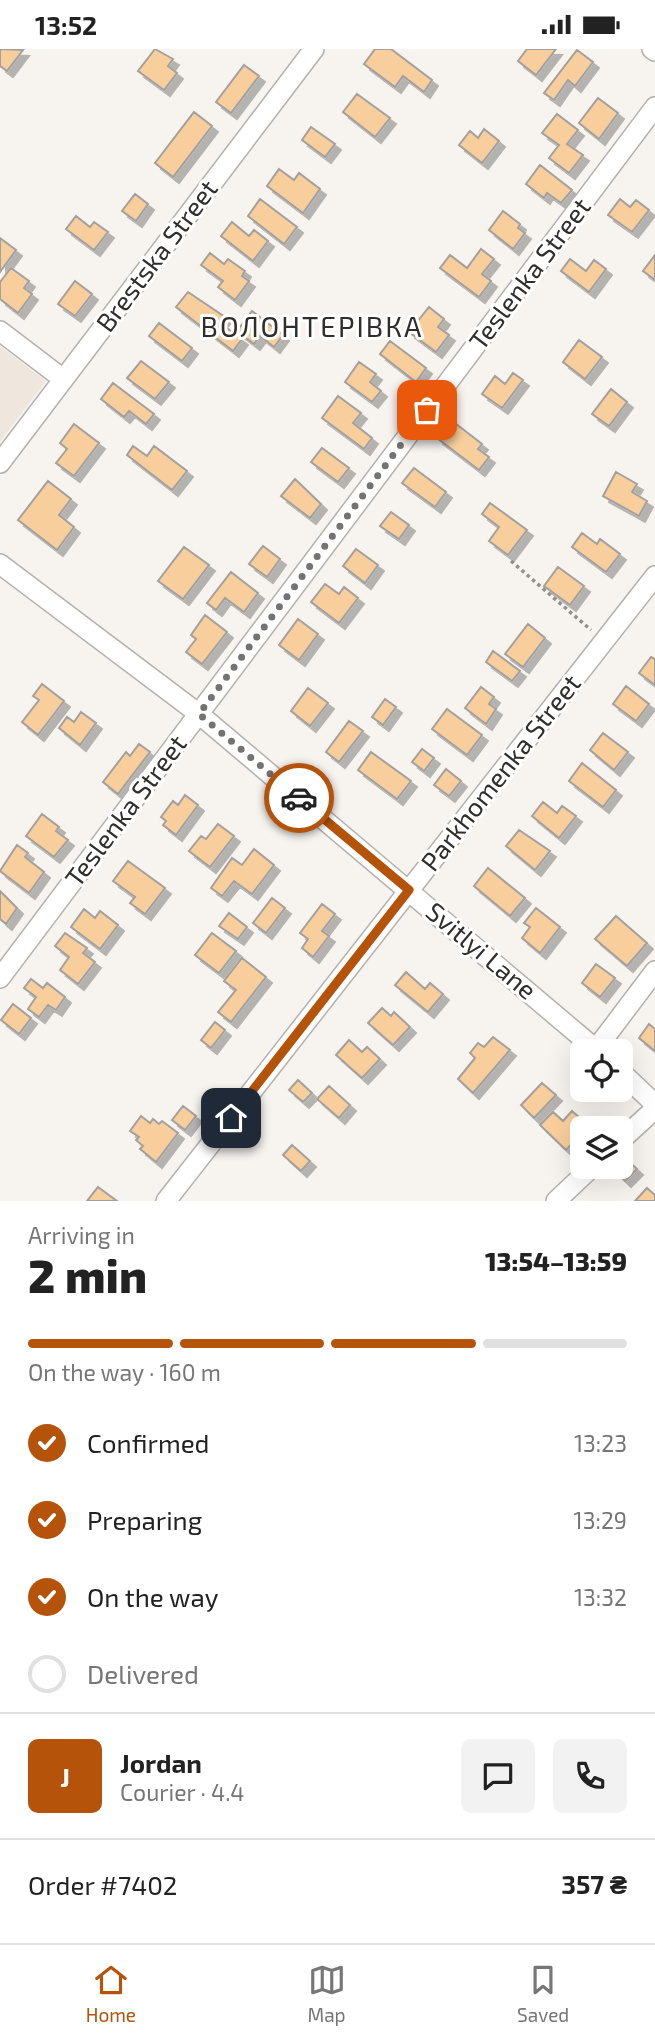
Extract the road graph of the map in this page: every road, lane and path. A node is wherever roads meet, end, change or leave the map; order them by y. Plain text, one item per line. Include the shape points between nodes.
1 (314, 49) edge
2 (655, 107) edge
3 (0, 331) edge
4 (63, 379) junction
5 (0, 463) edge
6 (511, 561) dead end
7 (0, 564) edge
8 (655, 576) edge
9 (604, 642) junction
10 (199, 714) junction
11 (409, 890) junction
12 (655, 971) edge
13 (0, 978) edge
14 (585, 1039) edge
15 (606, 1039) edge
16 (633, 1083) edge
17 (655, 1104) edge
18 (655, 1109) edge
19 (633, 1129) edge
20 (580, 1179) edge
21 (166, 1201) edge
22 (556, 1201) edge

1 - 4 street, Brestska Street
2 - 10 street, Teslenka Street
3 - 4 street
4 - 5 street, Brestska Street
6 - 9 path
7 - 10 street, Svitlyi Lane
8 - 9 street, Parkhomenka Street
9 - 11 street, Parkhomenka Street
10 - 11 street, Svitlyi Lane
10 - 13 street, Teslenka Street
11 - 14 street, Svitlyi Lane
11 - 21 street, Parkhomenka Street
12 - 15 street
16 - 17 street
18 - 19 street
20 - 22 street

